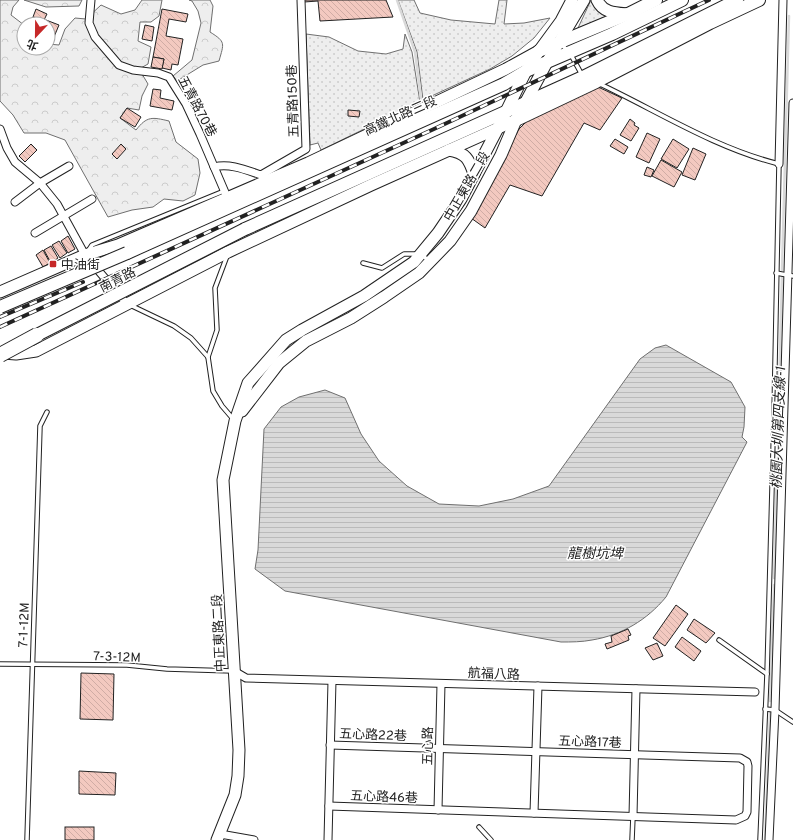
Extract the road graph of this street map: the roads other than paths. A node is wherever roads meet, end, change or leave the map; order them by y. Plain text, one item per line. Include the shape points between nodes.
1 (91, 0) edge
2 (301, 0) edge
3 (572, 0) edge
4 (584, 0) edge
5 (597, 0) edge
6 (656, 0) edge
7 (682, 0) edge
8 (737, 0) edge
9 (759, 0) edge
10 (784, 0) edge
11 (628, 14) junction
12 (710, 22) junction
13 (678, 29) junction
14 (560, 42) junction
15 (539, 51) junction
16 (570, 53) junction
17 (546, 64) junction
18 (526, 71) junction
19 (583, 77) junction
20 (596, 82) junction
21 (526, 102) junction
22 (793, 103) edge
23 (506, 111) junction
24 (516, 120) junction
25 (498, 128) junction
26 (0, 129) edge
27 (3, 150) edge
28 (306, 150) junction
29 (449, 150) junction
30 (308, 163) junction
31 (779, 164) junction
32 (69, 166) dead end
33 (214, 167) junction
34 (474, 174) junction
35 (40, 183) junction
36 (226, 194) junction
37 (92, 200) dead end
38 (15, 202) dead end
39 (64, 215) junction
40 (35, 233) dead end
41 (104, 250) junction
42 (127, 252) joint
43 (228, 252) junction
44 (420, 254) junction
45 (85, 255) junction
46 (430, 262) junction
47 (363, 263) dead end
48 (96, 268) junction
49 (776, 273) junction
50 (790, 276) edge
51 (0, 292) edge
52 (127, 304) junction
53 (0, 307) edge
54 (37, 335) joint
55 (0, 353) edge
56 (208, 357) junction
57 (47, 412) dead end
58 (235, 421) junction
59 (779, 581) junction
60 (769, 582) junction
61 (719, 640) dead end
62 (0, 664) edge
63 (32, 664) junction
64 (234, 671) junction
65 (767, 674) junction
66 (332, 680) junction
67 (441, 684) junction
68 (538, 686) junction
69 (636, 689) junction
70 (755, 692) dead end
71 (765, 709) junction
72 (775, 710) junction
73 (793, 722) edge
74 (330, 745) junction
75 (439, 748) junction
76 (536, 752) junction
77 (635, 755) junction
78 (740, 758) joint
79 (329, 806) junction
80 (438, 810) junction
81 (534, 813) junction
82 (633, 816) junction
83 (479, 827) dead end
84 (219, 837) edge
85 (27, 840) edge
86 (254, 840) edge
87 (328, 840) edge
88 (491, 840) edge
89 (632, 840) edge
90 (760, 840) edge
91 (769, 840) edge

1 - 33 street, 五青路70巷 via 89,23 95,37 119,65 169,77 186,104
2 - 28 street, 五青路150巷
3 - 15 main road, 中正東路二段 via 561,21
4 - 14 main road, 中正東路二段
5 - 11 main road via 606,11
6 - 11 main road, 高鐵北路三段
7 - 16 main road, 高鐵北路三段
8 - 13 main road
9 - 12 main road
10 - 31 street
11 - 14 main road, 高鐵北路三段
12 - 13 main road
12 - 20 main road
13 - 19 main road
14 - 15 main road, 高鐵北路三段
14 - 16 lane
14 - 17 main road, 中正東路二段
15 - 18 main road, 中正東路二段
15 - 30 main road, 高鐵北路三段 via 506,70
16 - 17 main road, 高鐵北路三段
16 - 19 lane
17 - 18 main road, 高鐵北路三段
17 - 21 main road, 中正東路二段
18 - 23 main road, 中正東路二段
18 - 42 main road, 高鐵北路三段 via 504,84
19 - 20 lane
19 - 21 main road
20 - 24 main road
20 - 31 lane via 726,146
21 - 23 main road
21 - 24 main road, 中正東路二段
22 - 50 street
23 - 25 main road, 中正東路二段
23 - 54 main road, 南青路, bridge via 245,229
24 - 25 main road
24 - 46 main road, 中正東路二段 via 471,212 450,241
25 - 29 main road
25 - 34 main road, 中正東路二段
26 - 27 street
27 - 35 street
28 - 30 lane
28 - 33 street, 五青路150巷 via 261,175 238,167
29 - 34 main road via 465,156 470,161
29 - 43 main road
30 - 36 main road, 高鐵北路三段
31 - 49 lane
32 - 35 street
33 - 36 street, 五青路70巷
34 - 44 main road, 中正東路二段 via 461,199
35 - 38 street
35 - 39 street
36 - 41 main road
36 - 45 lane via 92,245
37 - 39 street
39 - 40 street
39 - 45 street
41 - 45 main road
41 - 48 main road
42 - 53 main road, 南青路, bridge
43 - 52 main road, 南青路
43 - 56 lane via 215,288 217,330
44 - 46 lane
44 - 47 lane via 404,254 382,268
44 - 58 main road, 中正東路二段 via 414,262 364,296 286,340 248,383
45 - 48 street
45 - 51 main road
46 - 58 main road, 中正東路二段 via 384,297 306,341 279,363
48 - 52 street
49 - 50 lane
49 - 60 lane
50 - 59 street
52 - 55 main road, 南青路 via 36,351
52 - 56 lane via 174,326 191,338
54 - 55 highway, bridge
56 - 58 lane via 212,391
57 - 63 lane, 7-1-12M via 40,426
58 - 64 main road, 中正東路二段 via 223,480
59 - 60 lane
59 - 72 street
60 - 65 lane
61 - 65 lane
62 - 63 lane, 7-3-12M
63 - 64 lane, 7-3-12M via 127,665
63 - 85 lane, 7-1-12M
64 - 66 street, 航福八路 via 246,678
64 - 84 main road, 中正東路二段 via 238,776 235,795
65 - 71 lane
66 - 67 street, 航福八路
66 - 74 street
67 - 68 street, 航福八路
67 - 75 street, 五心路
68 - 69 street, 航福八路
68 - 76 street
69 - 70 street, 航福八路
69 - 77 street
71 - 72 lane
71 - 90 lane
72 - 73 lane
72 - 91 street
74 - 75 street, 五心路22巷
74 - 79 street
75 - 76 street, 五心路17巷
75 - 80 street, 五心路
76 - 77 street, 五心路17巷
76 - 81 street
77 - 78 street, 五心路17巷
77 - 82 street
78 - 82 street, 五心路46巷 via 747,762 748,766 747,812 741,819
79 - 80 street, 五心路46巷
79 - 87 street
80 - 81 street, 五心路46巷
81 - 82 street, 五心路46巷
82 - 89 lane
83 - 88 lane
84 - 86 street

